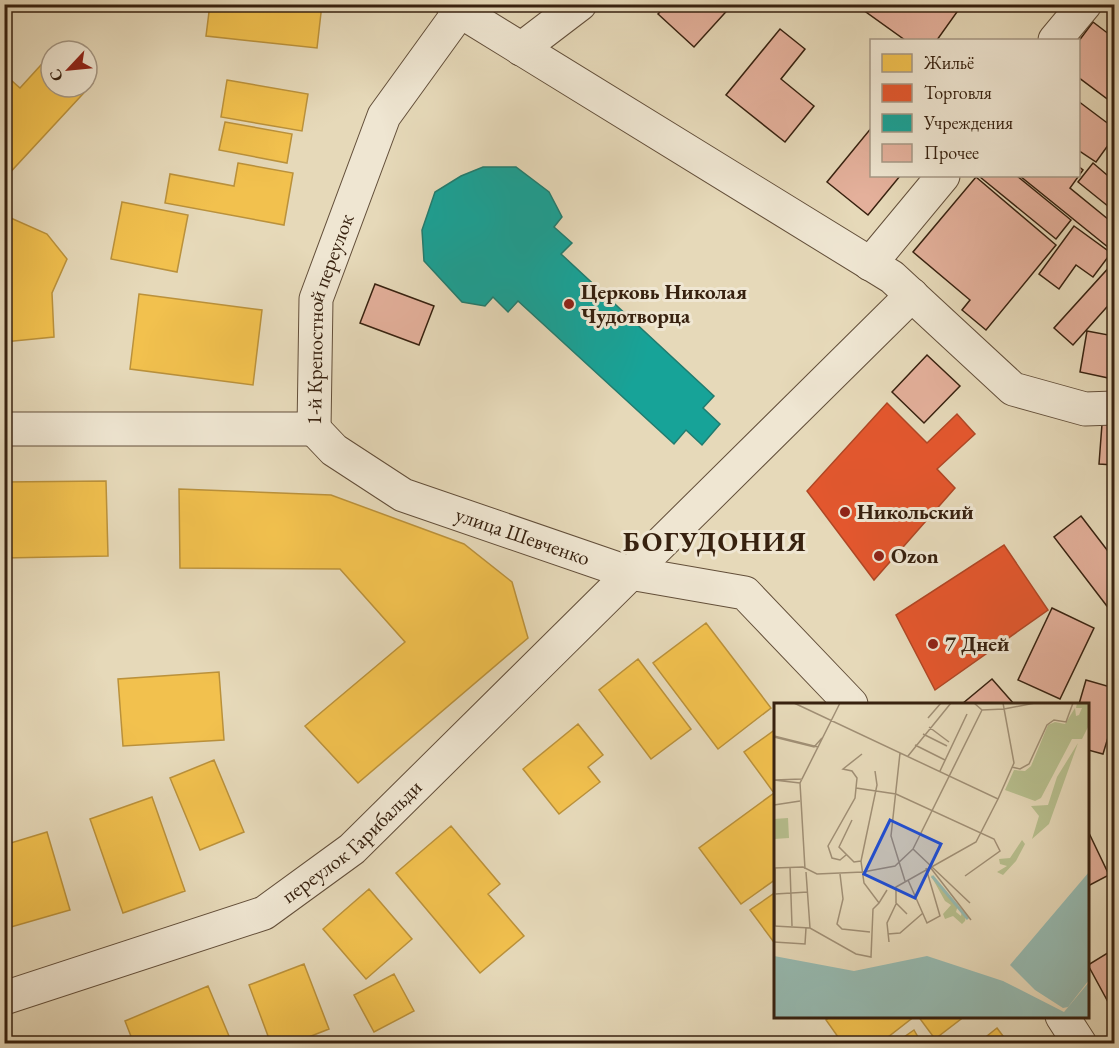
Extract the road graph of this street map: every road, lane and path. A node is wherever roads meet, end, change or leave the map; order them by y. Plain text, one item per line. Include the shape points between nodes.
1 (579, 4) edge
2 (1084, 4) edge
3 (459, 6) edge
4 (1056, 39) edge
5 (521, 49) junction
6 (942, 177) edge
7 (891, 279) junction
8 (1114, 408) edge
9 (4, 429) edge
10 (314, 429) junction
11 (630, 573) junction
12 (849, 703) edge
13 (4, 998) edge
14 (1063, 1018) edge
15 (1080, 1044) edge

1 - 5 street
2 - 4 street
3 - 5 street
3 - 10 street, 1-й Крепостной переулок via 384,116 316,299
5 - 7 street
6 - 7 street
7 - 8 street via 1013,388 1085,409
7 - 11 street, переулок Гарибальди
9 - 10 street, 1-й Крепостной переулок
10 - 11 street, улица Шевченко via 334,450 404,495
11 - 12 street, улица Шевченко via 745,593
11 - 13 street, переулок Гарибальди via 352,849 264,913
14 - 15 street

